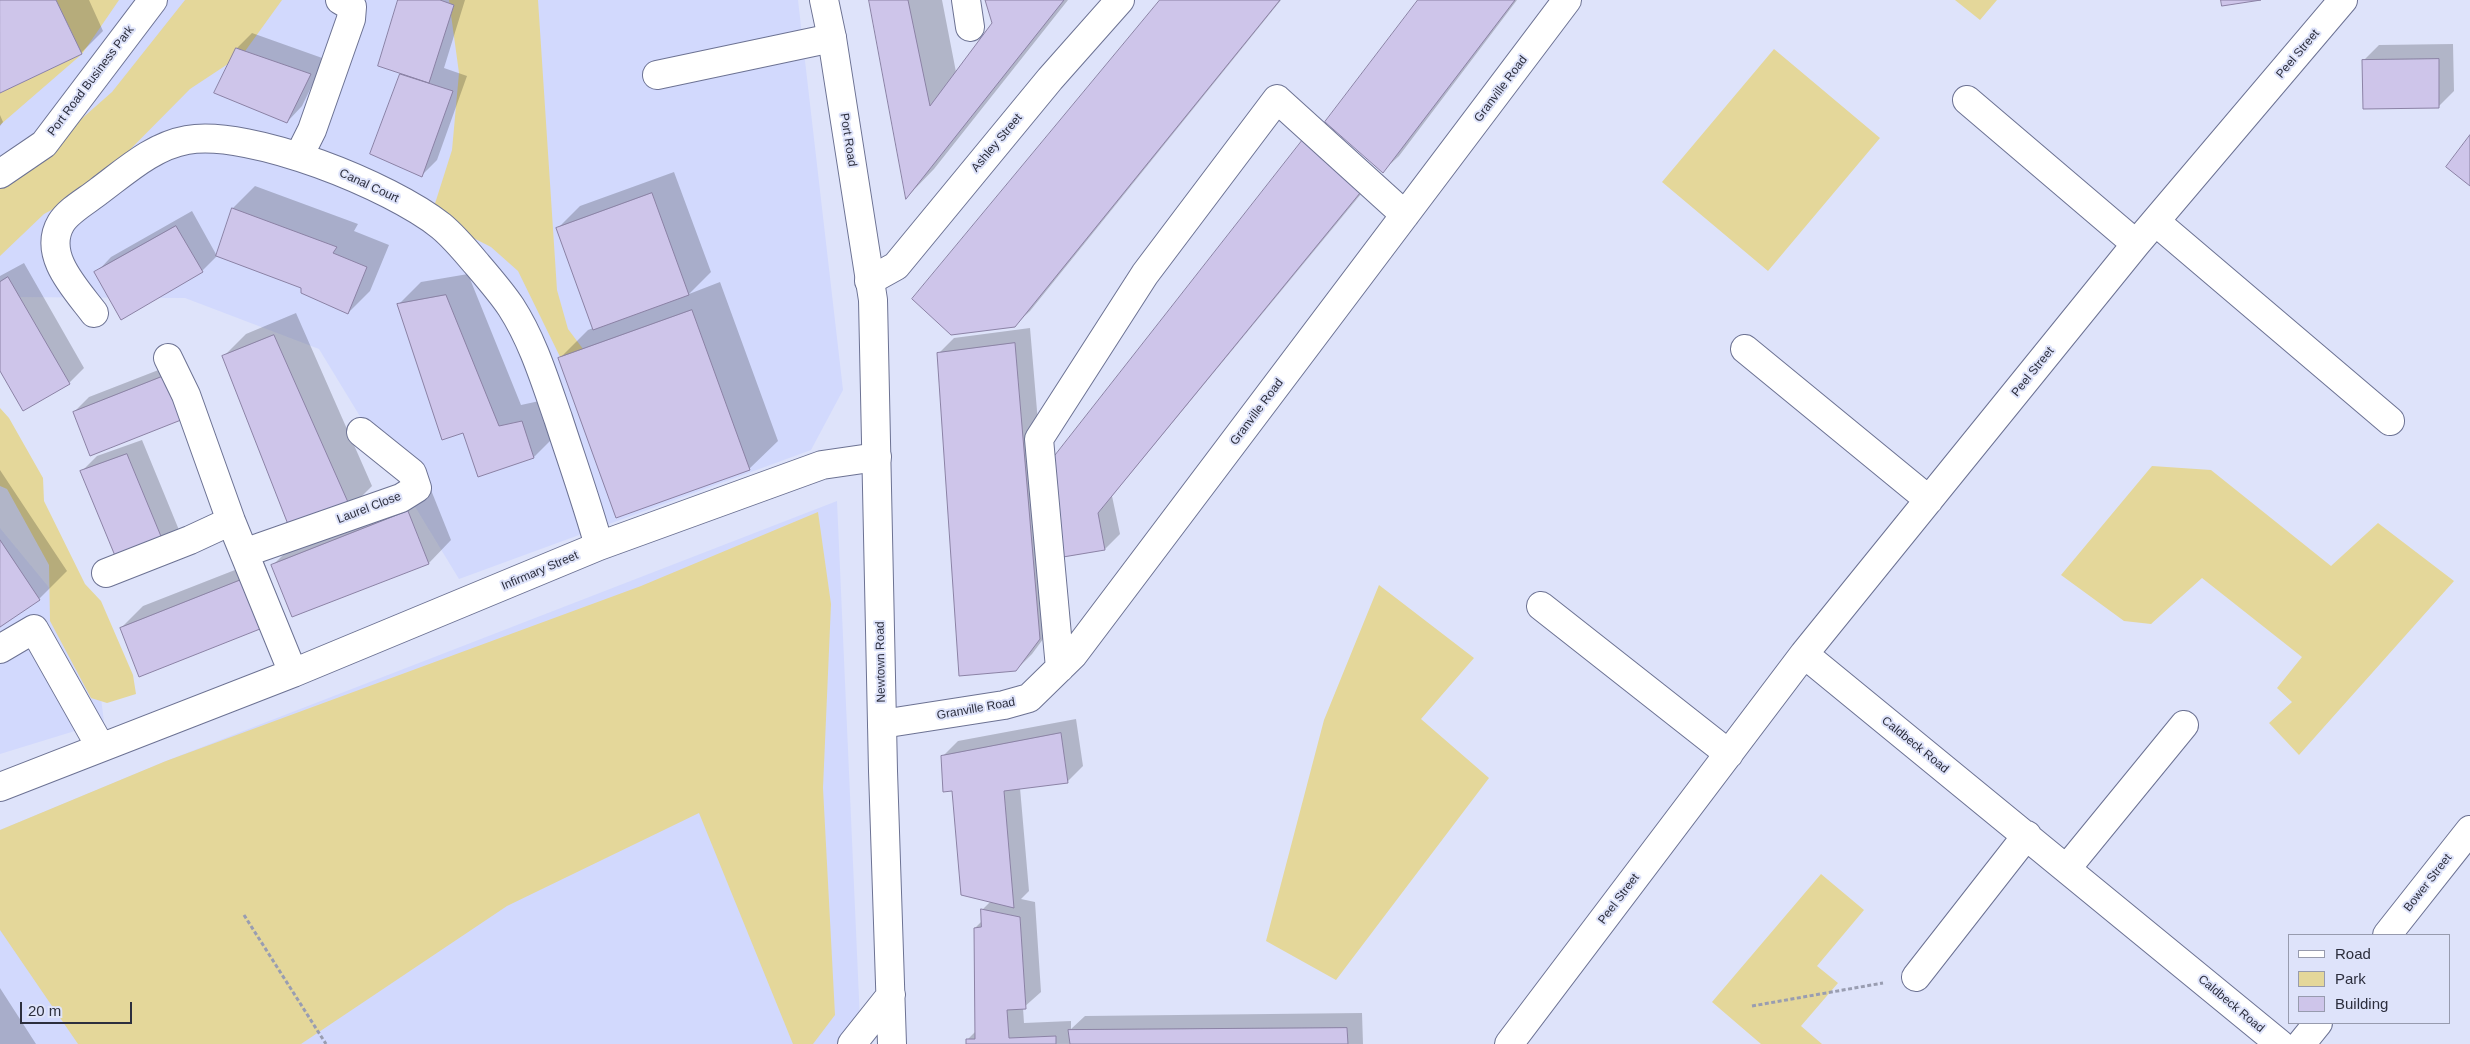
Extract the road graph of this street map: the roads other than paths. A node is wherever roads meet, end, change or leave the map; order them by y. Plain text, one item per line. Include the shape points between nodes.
1 (153, 0) edge
2 (340, 0) edge
3 (824, 0) edge
4 (966, 0) edge
5 (1120, 0) edge
6 (1567, 0) edge
7 (2343, 0) edge
8 (970, 27) dead end
9 (832, 38) junction
10 (657, 75) dead end
11 (1967, 100) dead end
12 (299, 156) junction
13 (0, 174) edge
14 (1406, 215) junction
15 (2156, 222) junction
16 (2136, 244) junction
17 (869, 281) junction
18 (94, 313) dead end
19 (1745, 349) dead end
20 (168, 358) dead end
21 (2390, 421) dead end
22 (361, 432) dead end
23 (877, 456) junction
24 (1929, 500) junction
25 (231, 521) junction
26 (599, 546) junction
27 (244, 553) junction
28 (106, 573) dead end
29 (1541, 606) dead end
30 (0, 649) edge
31 (1804, 654) junction
32 (1060, 668) junction
33 (293, 673) junction
34 (882, 724) junction
35 (2184, 725) dead end
36 (100, 746) junction
37 (1730, 754) junction
38 (0, 787) edge
39 (2470, 830) edge
40 (2027, 835) junction
41 (2067, 868) junction
42 (2388, 934) edge
43 (1916, 977) road end
44 (891, 995) junction
45 (2317, 1024) edge
46 (852, 1044) edge
47 (892, 1044) edge
48 (1509, 1044) edge
49 (2280, 1044) edge
50 (2301, 1044) edge

1 - 13 street, Port Road Business Park via 44,144
2 - 12 street via 352,7 351,19 312,130
3 - 9 street, Port Road
4 - 8 street
5 - 17 street, Ashley Street via 1044,86 896,266
6 - 14 street, Granville Road
7 - 15 street, Peel Street
9 - 10 street
9 - 17 street, Port Road
11 - 16 street
12 - 18 street, Canal Court via 238,142 187,140 161,148 130,168 62,221 56,235 56,255 64,272
12 - 26 street, Canal Court via 398,199 440,226 475,261 511,308 538,362
14 - 32 street, Granville Road
14 - 32 street via 1277,99 1145,274 1039,439
15 - 16 street, Peel Street
15 - 21 street
16 - 24 street, Peel Street
17 - 23 street, Newtown Road via 873,300
19 - 24 street
20 - 25 street via 186,395
22 - 27 street, Laurel Close via 412,473 417,488 401,498
23 - 26 street, Infirmary Street via 822,465
23 - 34 street, Newtown Road
24 - 31 street, Peel Street
25 - 27 street
25 - 28 street
26 - 33 street, Infirmary Street
27 - 33 street
29 - 37 street
30 - 36 street via 34,629
31 - 37 street, Peel Street
31 - 40 street, Caldbeck Road
32 - 34 street, Granville Road via 1030,698
33 - 36 street, Infirmary Street
34 - 44 street, Newtown Road
35 - 41 street
36 - 38 street, Infirmary Street
37 - 48 street, Peel Street
39 - 42 street, Bower Street
40 - 41 street, Caldbeck Road
40 - 43 street
41 - 49 street, Caldbeck Road
44 - 46 street
44 - 47 street, Newtown Road
45 - 50 street

